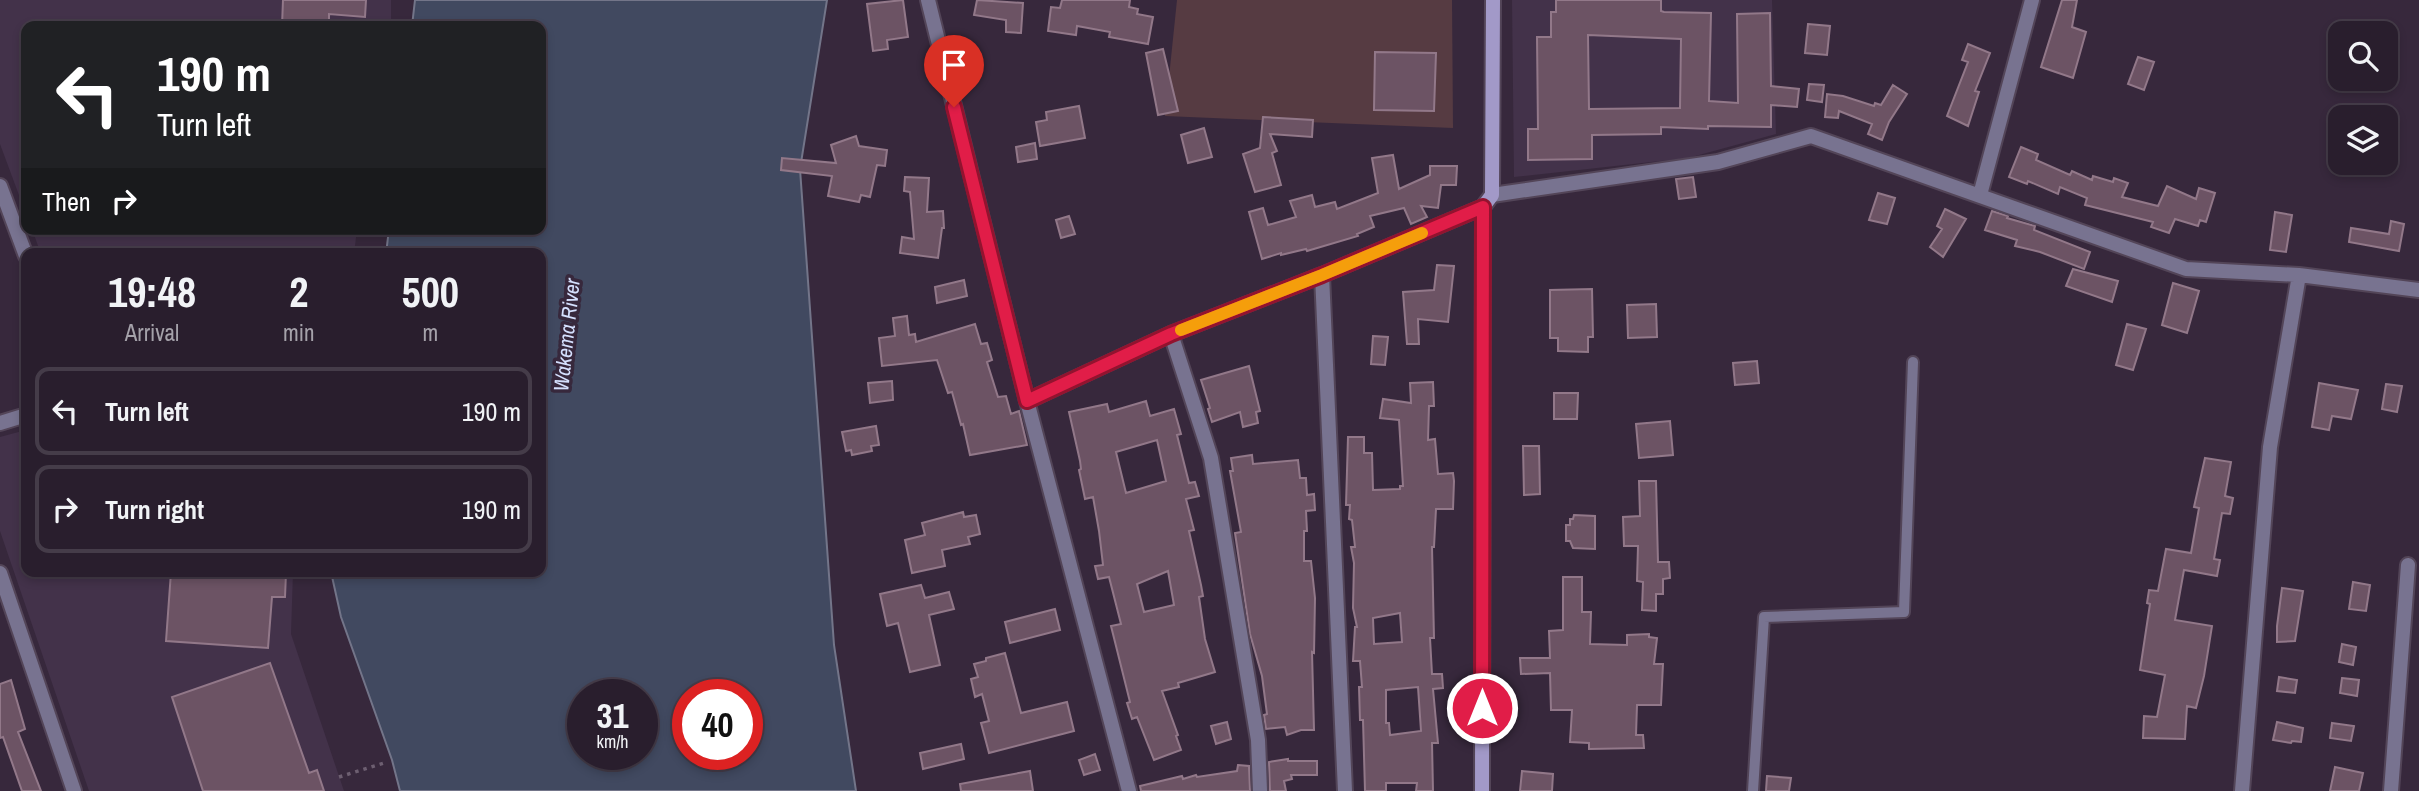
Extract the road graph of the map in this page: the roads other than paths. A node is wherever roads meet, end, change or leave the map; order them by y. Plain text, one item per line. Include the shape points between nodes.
1 (928, 0) edge
2 (1493, 0) edge
3 (2032, 0) edge
4 (0, 186) edge
5 (1980, 195) junction
6 (1487, 201) junction
7 (23, 248) edge
8 (1322, 275) junction
9 (2300, 275) junction
10 (2419, 290) edge
11 (1171, 334) junction
12 (1913, 362) dead end
13 (1027, 401) junction
14 (21, 417) edge
15 (0, 423) edge
16 (2408, 565) dead end
17 (0, 573) edge
18 (74, 791) edge
19 (1129, 791) edge
20 (1260, 791) edge
21 (1345, 791) edge
22 (1482, 791) edge
23 (1753, 791) edge
24 (2242, 791) edge
25 (2391, 791) edge

1 - 13 street
2 - 6 street
3 - 5 street
4 - 7 street
5 - 6 street via 1811,136 1718,162
5 - 9 street via 2186,269
6 - 8 street
6 - 22 street
8 - 11 street
8 - 21 street
9 - 10 street
9 - 24 street via 2270,447
11 - 13 street
11 - 20 street via 1211,458 1258,740
12 - 23 lane via 1904,612 1764,617
13 - 19 street
14 - 15 street
16 - 25 street
17 - 18 street

